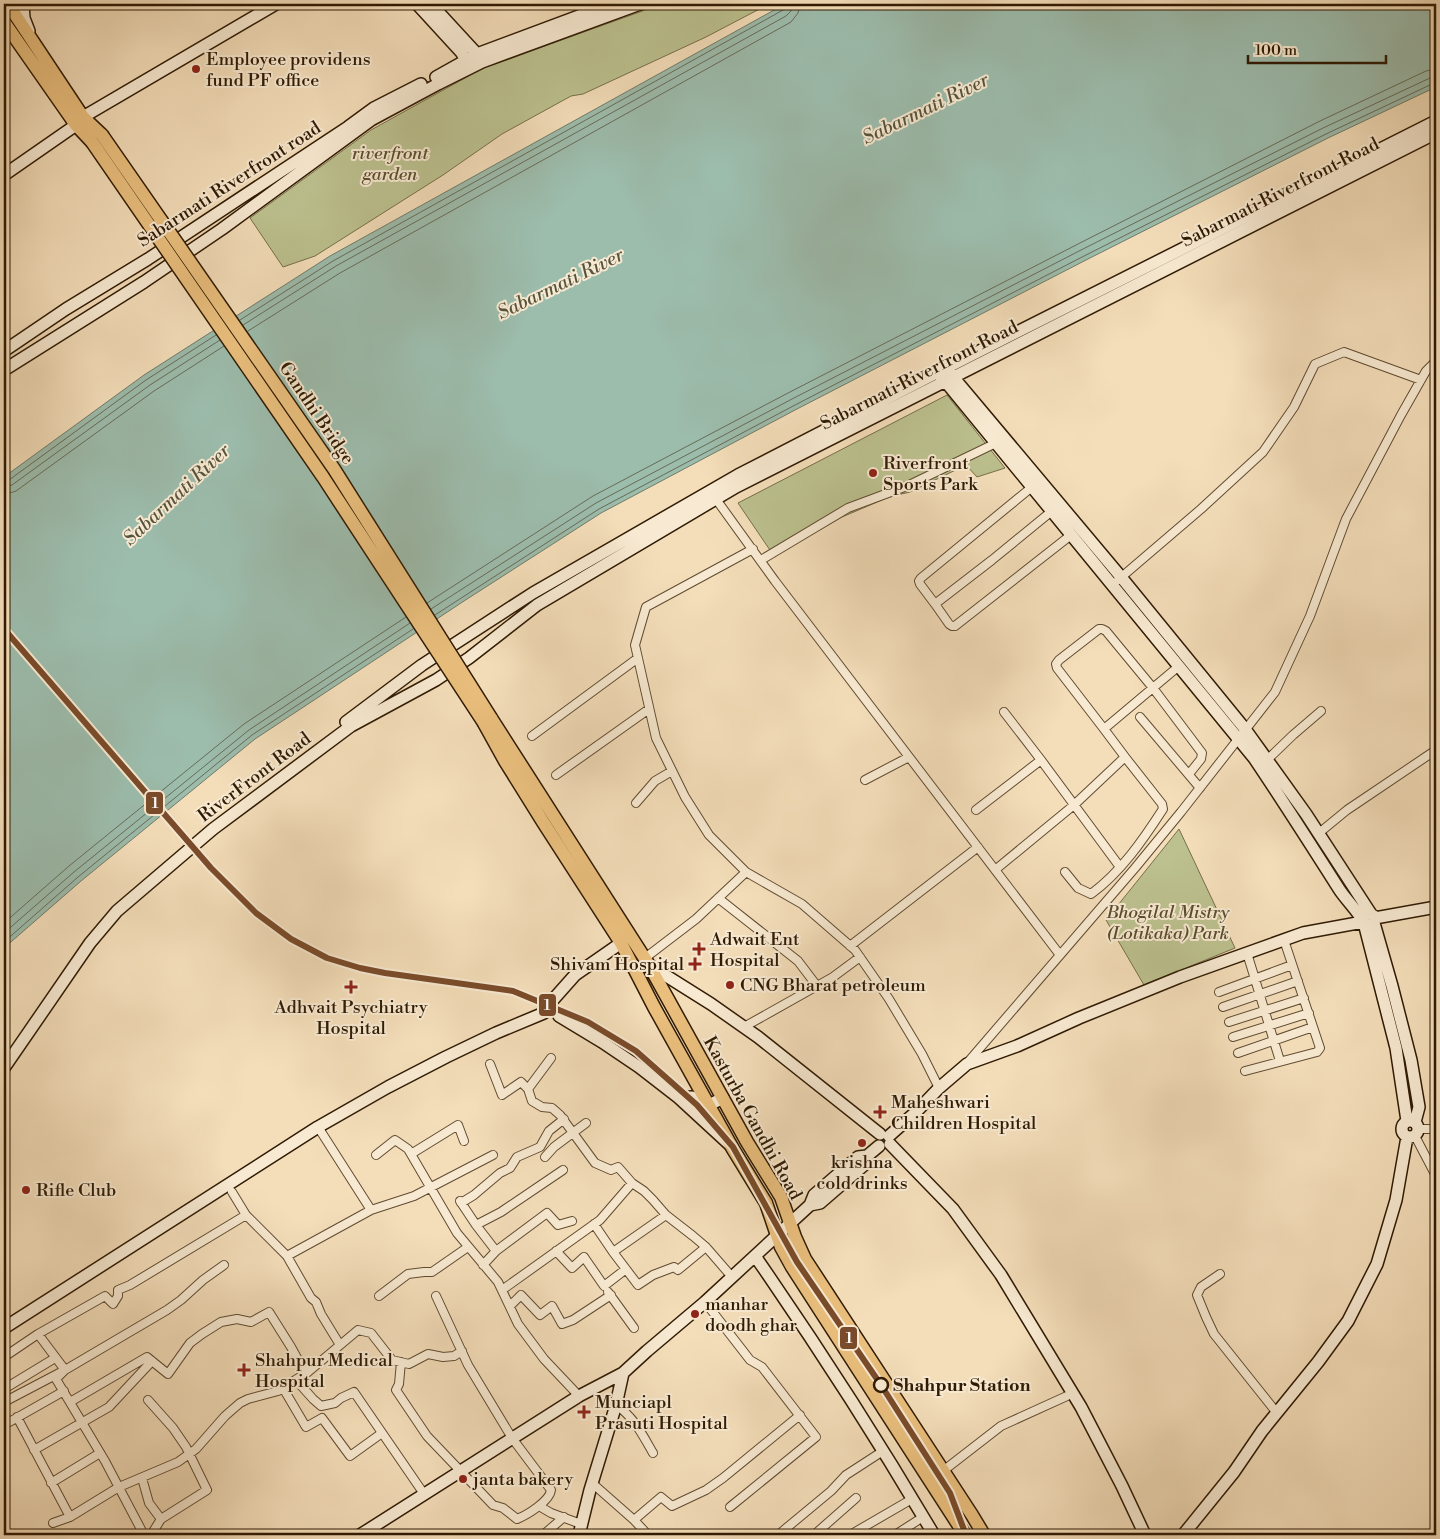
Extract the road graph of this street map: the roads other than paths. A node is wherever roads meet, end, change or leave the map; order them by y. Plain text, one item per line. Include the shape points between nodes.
1 (6, 4) edge
2 (23, 4) edge
3 (276, 4) edge
4 (417, 4) edge
5 (431, 4) edge
6 (611, 4) edge
7 (640, 4) edge
8 (4, 22) edge
9 (4, 31) edge
10 (31, 37) junction
11 (21, 46) junction
12 (474, 61) junction
13 (80, 121) junction
14 (1436, 121) edge
15 (1436, 133) edge
16 (4, 175) edge
17 (4, 351) edge
18 (1436, 361) edge
19 (4, 370) edge
20 (946, 375) junction
21 (1421, 380) junction
22 (996, 443) junction
23 (1032, 487) junction
24 (713, 495) junction
25 (1052, 511) junction
26 (1071, 535) junction
27 (752, 549) junction
28 (761, 560) junction
29 (1117, 581) junction
30 (935, 604) junction
31 (459, 640) joint
32 (638, 658) junction
33 (1179, 666) junction
34 (436, 680) joint
35 (1153, 688) junction
36 (649, 709) junction
37 (1320, 710) dead end
38 (1004, 712) dead end
39 (1140, 716) dead end
40 (488, 721) junction
41 (1104, 729) junction
42 (1241, 734) junction
43 (532, 736) dead end
44 (1436, 750) edge
45 (909, 757) junction
46 (1126, 758) junction
47 (1041, 760) junction
48 (1267, 760) junction
49 (672, 771) junction
50 (1189, 774) junction
51 (556, 775) dead end
52 (865, 780) dead end
53 (1200, 788) junction
54 (636, 802) dead end
55 (1074, 804) junction
56 (976, 810) dead end
57 (1319, 834) junction
58 (978, 847) junction
59 (1120, 867) junction
60 (995, 870) junction
61 (746, 872) junction
62 (1065, 872) dead end
63 (718, 898) junction
64 (1436, 907) edge
65 (1368, 920) junction
66 (1284, 940) junction
67 (621, 942) junction
68 (850, 946) junction
69 (1247, 953) junction
70 (1060, 955) junction
71 (860, 957) junction
72 (647, 962) junction
73 (1292, 965) junction
74 (657, 979) junction
75 (1254, 979) junction
76 (1298, 981) junction
77 (817, 986) junction
78 (1219, 992) dead end
79 (1259, 994) junction
80 (1304, 998) junction
81 (551, 1002) junction
82 (1223, 1007) dead end
83 (1264, 1011) junction
84 (1309, 1012) junction
85 (544, 1013) junction
86 (558, 1016) junction
87 (1229, 1022) dead end
88 (1268, 1026) junction
89 (744, 1027) junction
90 (1313, 1027) junction
91 (1233, 1037) dead end
92 (1273, 1041) junction
93 (1238, 1053) dead end
94 (4, 1055) edge
95 (551, 1058) dead end
96 (1280, 1061) junction
97 (490, 1064) dead end
98 (967, 1064) junction
99 (4, 1068) edge
100 (1244, 1071) dead end
101 (939, 1088) junction
102 (528, 1089) junction
103 (679, 1098) junction
104 (723, 1098) junction
105 (708, 1105) junction
106 (564, 1120) junction
107 (586, 1123) dead end
108 (318, 1127) junction
109 (1413, 1129) junction
110 (1436, 1129) edge
111 (574, 1133) junction
112 (883, 1141) junction
113 (464, 1142) dead end
114 (733, 1149) junction
115 (411, 1154) junction
116 (376, 1155) dead end
117 (493, 1155) dead end
118 (545, 1157) dead end
119 (563, 1170) dead end
120 (1436, 1176) edge
121 (632, 1183) junction
122 (430, 1187) junction
123 (232, 1192) dead end
124 (371, 1210) junction
125 (246, 1215) junction
126 (666, 1215) junction
127 (572, 1221) dead end
128 (594, 1224) junction
129 (790, 1224) junction
130 (476, 1226) junction
131 (777, 1236) junction
132 (468, 1247) junction
133 (706, 1247) junction
134 (496, 1251) junction
135 (556, 1251) junction
136 (613, 1252) junction
137 (287, 1256) junction
138 (754, 1256) junction
139 (224, 1264) dead end
140 (483, 1265) junction
141 (626, 1269) junction
142 (1220, 1274) dead end
143 (732, 1277) junction
144 (604, 1286) junction
145 (502, 1290) junction
146 (611, 1295) junction
147 (378, 1296) dead end
148 (436, 1296) dead end
149 (705, 1302) junction
150 (510, 1306) junction
151 (4, 1328) edge
152 (634, 1328) dead end
153 (38, 1334) junction
154 (340, 1345) junction
155 (462, 1351) junction
156 (4, 1357) edge
157 (56, 1358) junction
158 (152, 1361) junction
159 (400, 1362) junction
160 (64, 1370) junction
161 (308, 1372) junction
162 (623, 1373) junction
163 (296, 1380) junction
164 (283, 1388) junction
165 (4, 1389) edge
166 (64, 1391) junction
167 (579, 1396) junction
168 (1067, 1396) junction
169 (148, 1400) dead end
170 (4, 1402) edge
171 (70, 1402) junction
172 (616, 1405) junction
173 (1277, 1413) junction
174 (800, 1415) junction
175 (17, 1417) junction
176 (83, 1423) junction
177 (4, 1425) edge
178 (382, 1433) junction
179 (512, 1438) junction
180 (34, 1450) junction
181 (883, 1451) junction
182 (100, 1453) junction
183 (653, 1453) dead end
184 (189, 1454) junction
185 (943, 1470) junction
186 (462, 1471) junction
187 (142, 1478) junction
188 (52, 1483) junction
189 (592, 1483) junction
190 (119, 1487) junction
191 (424, 1494) junction
192 (856, 1498) dead end
193 (912, 1499) junction
194 (539, 1506) junction
195 (730, 1507) dead end
196 (70, 1517) junction
197 (564, 1517) junction
198 (923, 1517) junction
199 (161, 1519) junction
200 (634, 1520) junction
201 (53, 1523) dead end
202 (580, 1530) edge
203 (144, 1535) edge
204 (151, 1535) edge
205 (360, 1535) edge
206 (543, 1535) edge
207 (648, 1535) edge
208 (778, 1535) edge
209 (814, 1535) edge
210 (850, 1535) edge
211 (895, 1535) edge
212 (934, 1535) edge
213 (966, 1535) edge
214 (984, 1535) edge
215 (1138, 1535) edge
216 (1145, 1535) edge
217 (1183, 1535) edge

1 - 10 main road
2 - 10 street
3 - 13 street
4 - 12 street
5 - 12 street
6 - 12 street
7 - 12 street
8 - 11 main road
9 - 11 main road
10 - 13 main road
11 - 13 main road
12 - 17 street, Sabarmati Riverfront road via 374,108
12 - 19 street, Sabarmati Riverfront road via 370,120 222,229
13 - 16 street
13 - 40 main road, Gandhi Bridge, bridge via 97,139
14 - 20 street, Sabarmati Riverfront Road
15 - 20 street, Sabarmati Riverfront Road
18 - 21 street
20 - 22 street
20 - 24 street, Sabarmati Riverfront Road via 738,475
20 - 29 street
21 - 29 street via 1344,352 1315,364 1294,407 1263,452
21 - 42 street via 1346,519 1310,616 1275,692
22 - 23 street
22 - 28 street via 907,486 848,508
23 - 25 street
23 - 30 street via 921,578 920,584
24 - 27 street
24 - 31 street, Sabarmati Riverfront Road via 533,593
24 - 34 street, Sabarmati Riverfront Road via 537,605
25 - 26 street
25 - 30 street
26 - 29 street
26 - 30 street via 955,626 949,624
27 - 28 street
27 - 32 street via 646,608 635,645
28 - 45 street
29 - 33 street
29 - 42 street
31 - 94 street, RiverFront Road via 209,823 114,907 85,940
32 - 36 street
32 - 43 street
33 - 35 street
33 - 42 street
34 - 99 street, RiverFront Road via 351,726 212,829 117,911 90,943
35 - 41 street
35 - 41 street via 1102,629 1059,660 1057,668
35 - 50 street via 1202,753 1202,758
36 - 49 street via 656,738
36 - 51 street
37 - 48 street
38 - 47 street
39 - 50 street
40 - 67 main road, Kasturba Gandhi Road via 505,761
40 - 72 main road, Kasturba Gandhi Road
41 - 46 street
42 - 48 street
42 - 53 street
42 - 65 street via 1347,901
44 - 57 street via 1347,810
45 - 52 street
45 - 58 street
46 - 55 street
46 - 59 street via 1163,809
47 - 55 street
47 - 56 street
48 - 57 street
49 - 54 street via 654,781
49 - 61 street via 708,835
50 - 53 street
53 - 70 street
55 - 59 street
55 - 60 street
57 - 65 street
58 - 60 street
58 - 68 street
59 - 62 street via 1091,894 1078,888
60 - 70 street
61 - 63 street
61 - 68 street via 802,904
63 - 72 street
63 - 77 street via 798,961
64 - 65 street
65 - 66 street
65 - 109 street via 1392,986 1411,1060 1419,1107
66 - 69 street
66 - 73 street
67 - 81 street via 575,975
67 - 105 main road, Kasturba Gandhi Road
68 - 71 street
69 - 75 street
69 - 98 street
70 - 98 street
71 - 77 street
71 - 101 street via 889,999
72 - 74 main road, Kasturba Gandhi Road
72 - 89 street
73 - 75 street
73 - 76 street
74 - 104 main road, Kasturba Gandhi Road
74 - 112 street via 756,1041
75 - 78 street
75 - 79 street
76 - 79 street
76 - 80 street
77 - 89 street
79 - 82 street
79 - 83 street
80 - 83 street
80 - 84 street
81 - 85 street via 546,1005
81 - 86 street via 558,1006
83 - 87 street
83 - 88 street
84 - 88 street
84 - 90 street
85 - 86 street via 552,1019
85 - 108 street via 446,1057
86 - 103 street via 632,1062
88 - 91 street
88 - 92 street
89 - 112 street
90 - 92 street
90 - 96 street via 1320,1048 1317,1052
92 - 93 street
92 - 96 street
95 - 102 street
96 - 100 street
97 - 102 street via 502,1095 521,1082
98 - 101 street
101 - 112 street
102 - 106 street via 532,1101 552,1108
103 - 105 street via 692,1097
103 - 114 street
104 - 105 street
104 - 129 main road, Kasturba Gandhi Road via 781,1197
105 - 114 main road, Kasturba Gandhi Road
106 - 111 street
106 - 130 street via 550,1130 540,1147 517,1157 510,1168 474,1195 460,1201
107 - 111 street
108 - 124 street
108 - 151 street
109 - 110 street
109 - 120 street
109 - 173 street via 1377,1264 1348,1321
111 - 118 street
111 - 121 street via 595,1163 611,1170 618,1167
112 - 129 street via 867,1156 858,1157 814,1195 810,1205
112 - 168 street via 948,1213 989,1270
112 - 216 street via 953,1209 1001,1275 1081,1407
113 - 115 street via 458,1125
114 - 131 main road, Kasturba Gandhi Road via 766,1203
115 - 116 street via 394,1140
115 - 122 street
117 - 122 street
119 - 130 street
121 - 126 street
121 - 128 street
122 - 124 street via 414,1196
122 - 132 street
123 - 125 street
124 - 137 street
125 - 137 street
125 - 153 street via 118,1290 113,1304 105,1296
126 - 133 street
126 - 136 street
127 - 134 street via 558,1226 547,1213
128 - 135 street
128 - 136 street
129 - 131 street
129 - 185 main road, Kasturba Gandhi Road via 805,1259
130 - 134 street
131 - 138 street
131 - 213 main road, Kasturba Gandhi Road via 792,1267
132 - 140 street
132 - 147 street via 432,1272 408,1274
133 - 141 street via 678,1270 674,1267 638,1285
133 - 143 street
134 - 140 street
135 - 144 street via 572,1268 584,1257
135 - 145 street
136 - 141 street
137 - 154 street
138 - 143 street
138 - 181 street
139 - 160 street via 167,1310
140 - 145 street
141 - 144 street
142 - 173 street via 1201,1287 1197,1295 1206,1317 1214,1334
143 - 149 street
144 - 146 street
145 - 150 street
146 - 150 street via 562,1324 552,1306 540,1315 521,1295
146 - 152 street
148 - 155 street
149 - 162 street
149 - 174 street via 750,1360 762,1367
150 - 167 street via 518,1324 544,1359
153 - 156 street
153 - 157 street
154 - 159 street via 358,1330 371,1334 392,1360
154 - 161 street
155 - 159 street via 443,1357 428,1354 409,1364
155 - 179 street
157 - 160 street
157 - 165 street
158 - 161 street via 168,1374 190,1343 202,1334 222,1322 237,1319 251,1322 269,1312
158 - 171 street via 147,1356
158 - 176 street via 109,1407
159 - 186 street via 396,1390 427,1436
160 - 166 street via 56,1379
160 - 170 street
161 - 163 street
162 - 167 street
162 - 172 street
163 - 164 street
163 - 178 street via 321,1406 335,1403 354,1392
164 - 178 street via 306,1426 322,1418 350,1456
164 - 184 street via 240,1403
166 - 171 street
166 - 175 street
167 - 179 street
168 - 185 street via 1001,1426
168 - 215 street
169 - 184 street via 173,1428
171 - 176 street
172 - 183 street via 634,1422
172 - 189 street
173 - 217 street
174 - 195 street via 816,1438
174 - 200 street via 706,1490 672,1506 661,1497
175 - 177 street
175 - 180 street
176 - 180 street
176 - 182 street
178 - 191 street
179 - 186 street
179 - 194 street via 551,1490
180 - 188 street
181 - 193 street
181 - 208 street via 846,1475 831,1492
182 - 188 street
182 - 190 street
184 - 187 street
184 - 199 street via 207,1490
185 - 214 main road, Kasturba Gandhi Road
186 - 191 street
186 - 194 street via 493,1505 503,1508 515,1519
187 - 190 street
187 - 199 street via 149,1503
188 - 196 street
189 - 200 street
189 - 202 street
190 - 196 street
190 - 203 street
191 - 205 street
192 - 209 street
193 - 198 street
193 - 210 street
194 - 197 street
196 - 201 street
197 - 202 street
197 - 206 street
198 - 211 street
198 - 212 street
199 - 204 street
200 - 207 street

